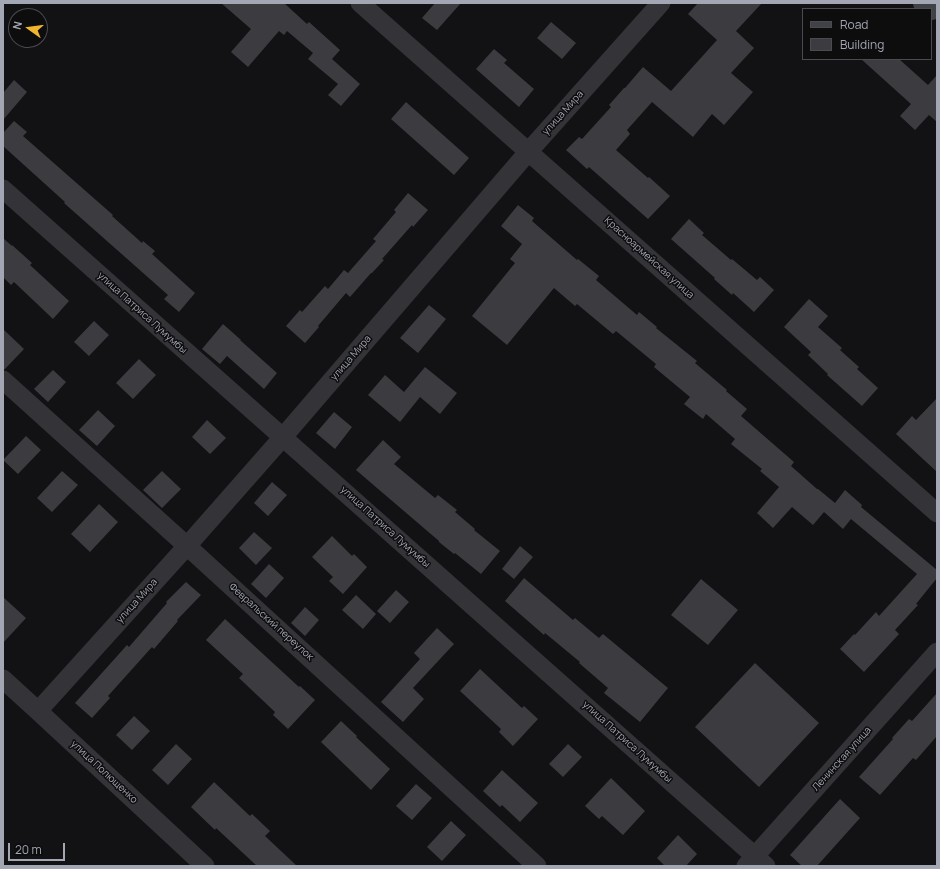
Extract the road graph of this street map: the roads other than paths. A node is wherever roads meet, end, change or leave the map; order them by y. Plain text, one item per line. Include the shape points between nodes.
1 (360, 3) edge
2 (661, 3) edge
3 (528, 151) junction
4 (3, 189) edge
5 (3, 380) edge
6 (282, 437) junction
7 (937, 513) edge
8 (187, 546) junction
9 (937, 652) edge
10 (3, 679) edge
11 (38, 711) junction
12 (756, 863) edge
13 (205, 866) edge
14 (537, 866) edge

1 - 3 street, Красноармейская улица
2 - 3 street, улица Мира
3 - 6 street, улица Мира
3 - 7 street, Красноармейская улица
4 - 6 street, улица Патриса Лумумбы
5 - 8 street, Февральский переулок
6 - 8 street, улица Мира
6 - 12 street, улица Патриса Лумумбы
8 - 11 street, улица Мира
8 - 14 street, Февральский переулок
9 - 12 street, Ленинская улица
10 - 11 street, улица Полющенко
11 - 13 street, улица Полющенко

